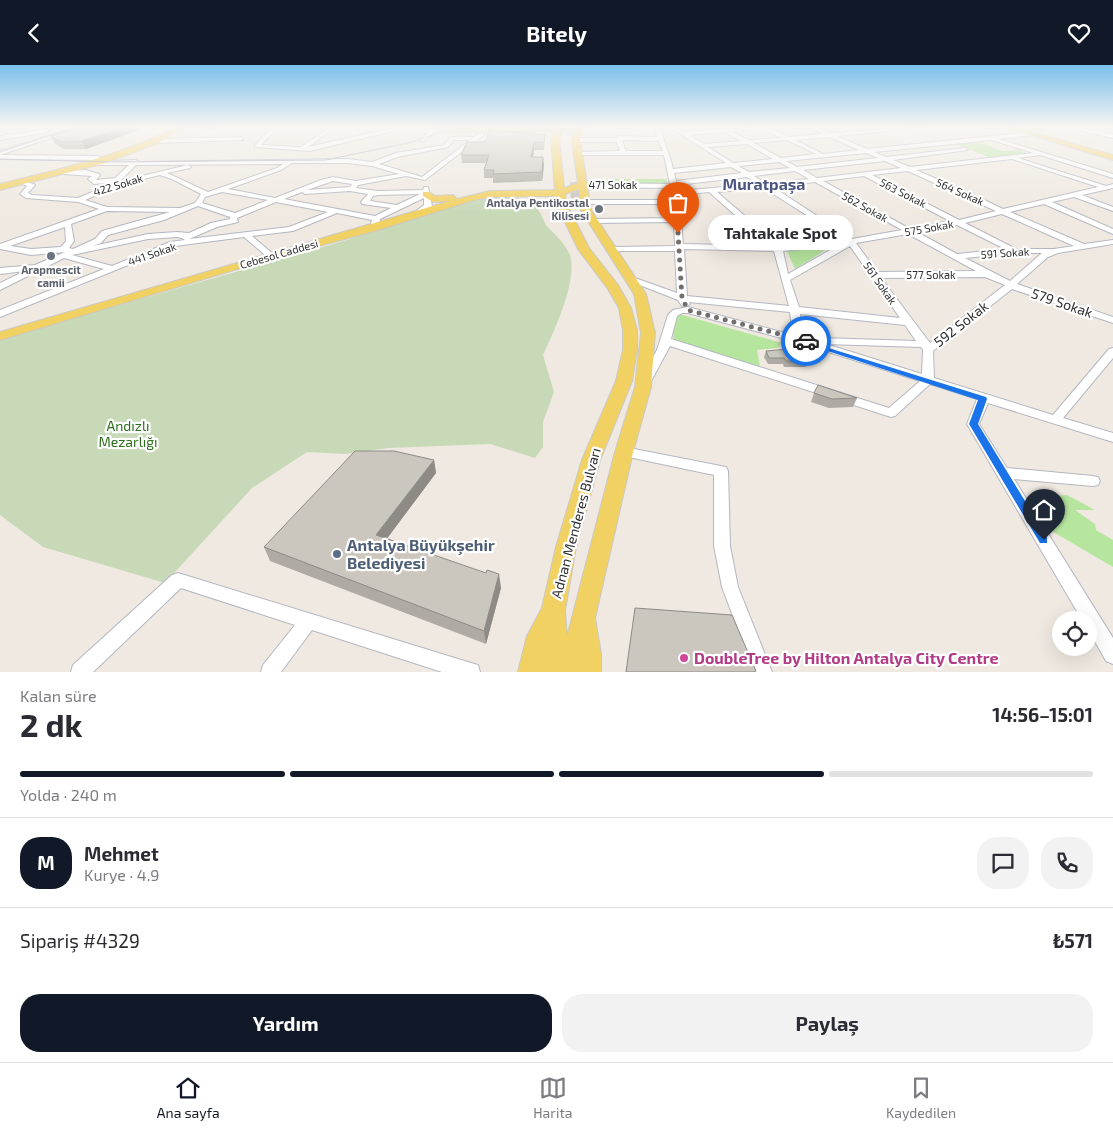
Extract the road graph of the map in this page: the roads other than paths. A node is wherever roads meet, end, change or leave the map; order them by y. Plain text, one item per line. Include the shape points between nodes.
1 (105, 155) edge
2 (113, 155) edge
3 (395, 155) edge
4 (568, 155) edge
5 (568, 155) edge
6 (577, 155) edge
7 (668, 155) edge
8 (716, 155) edge
9 (771, 155) edge
10 (817, 155) edge
11 (821, 155) edge
12 (875, 155) edge
13 (916, 155) edge
14 (978, 155) edge
15 (1029, 155) edge
16 (1043, 155) edge
17 (452, 156) edge
18 (0, 157) edge
19 (1012, 158) junction
20 (777, 159) junction
21 (882, 159) junction
22 (990, 160) junction
23 (136, 162) junction
24 (209, 162) junction
25 (290, 162) junction
26 (88, 164) junction
27 (729, 164) junction
28 (840, 164) junction
29 (373, 165) junction
30 (794, 168) junction
31 (907, 169) junction
32 (333, 170) junction
33 (671, 171) junction
34 (63, 172) junction
35 (160, 173) junction
36 (864, 173) junction
37 (406, 174) junction
38 (746, 174) junction
39 (1113, 176) edge
40 (423, 179) junction
41 (117, 180) junction
42 (131, 180) junction
43 (815, 180) junction
44 (22, 182) junction
45 (356, 183) junction
46 (764, 185) junction
47 (0, 187) edge
48 (673, 187) junction
49 (1111, 188) edge
50 (350, 189) junction
51 (222, 190) junction
52 (711, 190) junction
53 (298, 192) junction
54 (572, 192) junction
55 (378, 193) junction
56 (427, 193) junction
57 (516, 193) junction
58 (205, 195) junction
59 (1076, 195) junction
60 (78, 200) junction
61 (276, 201) junction
62 (677, 202) junction
63 (1047, 203) junction
64 (198, 204) junction
65 (397, 207) junction
66 (106, 209) junction
67 (1113, 209) edge
68 (339, 210) junction
69 (178, 211) junction
70 (1001, 211) junction
71 (415, 215) junction
72 (235, 216) junction
73 (677, 220) junction
74 (592, 221) junction
75 (959, 222) junction
76 (375, 223) junction
77 (569, 223) junction
78 (66, 224) junction
79 (910, 231) junction
80 (1113, 232) edge
81 (191, 236) junction
82 (247, 236) junction
83 (851, 241) junction
84 (1113, 242) edge
85 (173, 244) junction
86 (1082, 246) junction
87 (0, 247) edge
88 (679, 247) junction
89 (613, 249) junction
90 (778, 249) junction
91 (75, 251) junction
92 (1014, 251) junction
93 (1057, 251) junction
94 (36, 252) junction
95 (64, 252) junction
96 (270, 256) junction
97 (954, 257) junction
98 (44, 264) junction
99 (22, 269) junction
100 (110, 269) junction
101 (0, 271) edge
102 (987, 274) junction
103 (874, 275) junction
104 (0, 276) edge
105 (785, 279) junction
106 (632, 280) junction
107 (1011, 285) junction
108 (0, 287) edge
109 (614, 288) junction
110 (682, 298) junction
111 (688, 310) junction
112 (795, 311) junction
113 (0, 314) edge
114 (647, 319) junction
115 (1113, 320) edge
116 (908, 322) junction
117 (0, 336) edge
118 (801, 340) junction
119 (666, 341) junction
120 (926, 347) junction
121 (1113, 351) edge
122 (928, 379) junction
123 (643, 387) junction
124 (983, 399) junction
125 (1055, 421) junction
126 (1113, 438) edge
127 (624, 451) junction
128 (1002, 473) junction
129 (1093, 481) dead end
130 (553, 610) junction
131 (585, 614) junction
132 (308, 621) junction
133 (1113, 655) edge
134 (80, 672) edge
135 (270, 672) edge
136 (471, 672) edge
137 (531, 672) edge
138 (550, 672) edge
139 (572, 672) edge
140 (588, 672) edge
141 (763, 672) edge

1 - 18 street
2 - 26 main road
3 - 29 street
4 - 54 main road, Adnan Menderes Bulvarı
5 - 54 main road, Adnan Menderes Bulvarı
6 - 54 main road, Adnan Menderes Bulvarı
7 - 33 street
8 - 27 street, 561 Sokak
9 - 20 street, 562 Sokak
10 - 20 street
11 - 28 street, 563 Sokak
12 - 21 street, 564 Sokak
13 - 21 street
14 - 22 street
15 - 19 street
16 - 39 street
17 - 40 street
19 - 22 street
19 - 49 street
20 - 27 street
20 - 30 street, 562 Sokak
21 - 28 street
21 - 31 street, 564 Sokak
22 - 31 street
23 - 24 street
23 - 26 street
23 - 41 street
24 - 25 street
24 - 35 street, 422 Sokak
25 - 32 street
25 - 51 street
26 - 34 main road
27 - 33 street
27 - 38 street, 561 Sokak
28 - 30 street
28 - 36 street, 563 Sokak
29 - 32 street
29 - 37 street
30 - 38 street
30 - 43 street, 562 Sokak
31 - 36 street
31 - 70 street, 564 Sokak via 976,197
32 - 45 street
32 - 53 street
33 - 48 street
34 - 41 street via 97,175 91,179 94,181
34 - 44 main road
35 - 42 street, 422 Sokak
35 - 58 street via 172,176
36 - 43 street
36 - 75 street, 563 Sokak
37 - 40 street
37 - 45 street
38 - 46 street, 561 Sokak
38 - 48 street
40 - 56 street
41 - 42 street
42 - 60 street, 422 Sokak
43 - 46 street
43 - 79 street, 562 Sokak
44 - 47 main road
44 - 60 street via 32,185 23,194 28,197
45 - 50 street
46 - 52 street
46 - 83 street, 561 Sokak
48 - 52 street
48 - 54 street, 471 Sokak
48 - 62 street
49 - 59 street, 575 Sokak
50 - 53 street
50 - 55 street
51 - 58 street
51 - 61 street
52 - 90 street
53 - 61 street
54 - 56 main road via 496,190 449,199 433,199
54 - 57 main road, Cebesol Caddesi
54 - 62 street
54 - 74 main road, Adnan Menderes Bulvarı
54 - 77 main road, Adnan Menderes Bulvarı
54 - 109 main road via 573,213
54 - 114 main road, Adnan Menderes Bulvarı via 580,215
55 - 56 street
55 - 65 street via 365,201
56 - 65 street
56 - 71 street via 428,206
57 - 71 main road, Cebesol Caddesi via 472,197
57 - 77 main road via 546,201
58 - 64 street
59 - 63 street, 575 Sokak
59 - 67 street
60 - 66 street, 422 Sokak
61 - 68 street
61 - 72 street
62 - 73 street
63 - 70 street, 575 Sokak
63 - 80 street
64 - 69 street
64 - 72 street
65 - 76 street
66 - 69 street
66 - 78 street, 422 Sokak
68 - 76 street
68 - 82 street, 441 Sokak via 290,229
69 - 91 street via 105,233 98,241
70 - 75 street, 575 Sokak
70 - 86 street, 564 Sokak
71 - 76 main road, Cebesol Caddesi
72 - 81 street via 236,220 214,225
73 - 74 street
73 - 88 street
74 - 89 main road, Adnan Menderes Bulvarı
75 - 79 street, 575 Sokak
75 - 92 street, 563 Sokak
76 - 96 main road, Cebesol Caddesi
77 - 109 main road, Adnan Menderes Bulvarı via 593,264
78 - 87 street, 422 Sokak
78 - 95 street via 69,225 70,241
79 - 83 street, 575 Sokak
79 - 97 street, 562 Sokak
81 - 85 street
81 - 91 street via 176,233 144,237
82 - 85 street, 441 Sokak
82 - 96 street
83 - 90 street
83 - 103 street, 561 Sokak
83 - 105 street, 575 Sokak
84 - 86 street, 592 Sokak
85 - 100 street, 441 Sokak
86 - 93 street, 592 Sokak
87 - 94 street
88 - 89 street
88 - 90 street
88 - 110 street
89 - 106 main road, Adnan Menderes Bulvarı
90 - 105 street
91 - 95 street
92 - 93 street, 591 Sokak
92 - 97 street, 591 Sokak
93 - 107 street, 592 Sokak via 1044,255
94 - 95 street
94 - 98 street via 39,263
95 - 98 street
95 - 100 street
96 - 117 main road, Cebesol Caddesi
97 - 102 street, 562 Sokak
98 - 99 street
98 - 108 street
99 - 101 street
99 - 104 street
100 - 113 street, 441 Sokak
102 - 103 street, 577 Sokak
102 - 107 street, 562 Sokak
103 - 116 street, 561 Sokak
105 - 112 street
106 - 110 street
106 - 114 main road, Adnan Menderes Bulvarı
107 - 115 street, 579 Sokak
107 - 120 street, 592 Sokak
109 - 130 main road, Adnan Menderes Bulvarı via 625,308 630,330 628,366 591,460 566,547
110 - 111 street
110 - 112 street
111 - 118 street
111 - 119 street via 671,316
112 - 116 street
112 - 118 street
114 - 123 main road, Adnan Menderes Bulvarı
116 - 120 street, 561 Sokak
118 - 120 street
118 - 122 street
119 - 122 street via 891,413
119 - 123 street
120 - 122 street, 592 Sokak
121 - 125 street
122 - 124 street
123 - 127 main road, Adnan Menderes Bulvarı
124 - 125 street
124 - 128 street via 973,424
125 - 126 street
127 - 131 main road, Adnan Menderes Bulvarı
127 - 141 street via 721,471 722,546 730,587
128 - 129 street
128 - 133 street
130 - 137 main road via 539,636
130 - 138 main road, Adnan Menderes Bulvarı via 555,641
131 - 139 main road, Adnan Menderes Bulvarı
131 - 140 main road
132 - 134 street via 178,580
132 - 135 street
132 - 136 street

